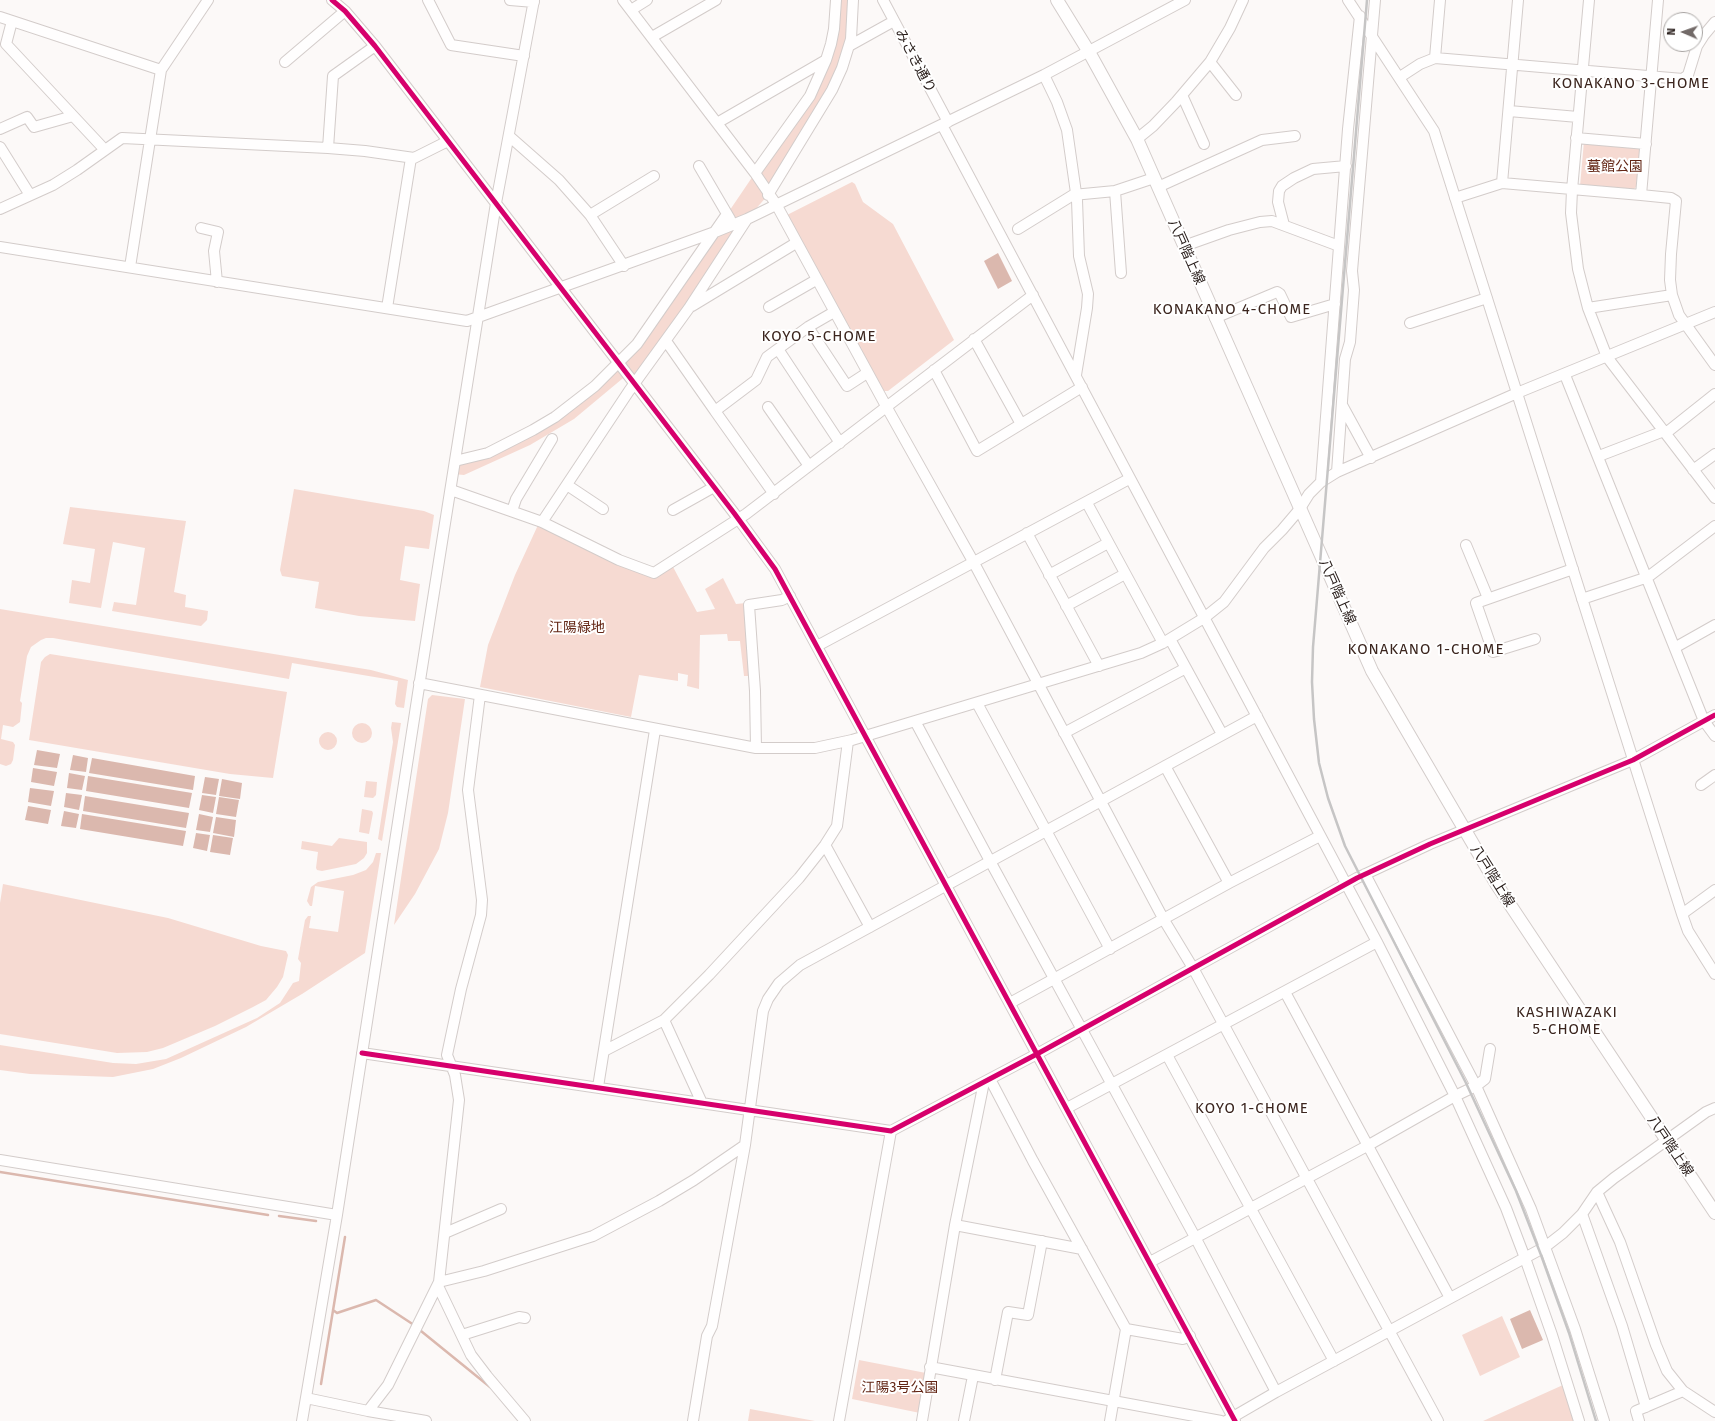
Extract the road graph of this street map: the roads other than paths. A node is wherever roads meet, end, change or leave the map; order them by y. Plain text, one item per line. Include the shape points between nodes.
1 (208, 0) edge
2 (332, 0) edge
3 (428, 0) edge
4 (510, 0) edge
5 (623, 0) edge
6 (647, 0) edge
7 (716, 0) edge
8 (836, 0) edge
9 (853, 0) edge
10 (883, 0) edge
11 (1057, 0) edge
12 (1185, 0) edge
13 (1243, 0) edge
14 (1348, 0) edge
15 (1375, 0) edge
16 (1440, 0) edge
17 (1518, 0) edge
18 (1589, 0) edge
19 (1658, 0) edge
20 (534, 1) edge
21 (631, 10) junction
22 (345, 11) junction
23 (1360, 16) junction
24 (0, 17) edge
25 (12, 21) junction
26 (894, 21) junction
27 (1715, 22) edge
28 (1372, 34) junction
29 (652, 37) junction
30 (376, 46) junction
31 (849, 46) junction
32 (1089, 52) junction
33 (524, 56) junction
34 (1435, 58) junction
35 (826, 60) junction
36 (285, 62) dead end
37 (1210, 62) junction
38 (1513, 65) junction
39 (161, 70) junction
40 (1582, 71) junction
41 (1044, 74) junction
42 (1400, 77) junction
43 (1651, 77) junction
44 (1182, 95) junction
45 (1236, 96) dead end
46 (1509, 111) junction
47 (73, 116) junction
48 (1578, 117) junction
49 (717, 123) junction
50 (945, 124) junction
51 (0, 130) edge
52 (509, 136) junction
53 (1295, 136) dead end
54 (1576, 138) junction
55 (1137, 139) junction
56 (150, 140) junction
57 (448, 141) junction
58 (1204, 144) dead end
59 (1646, 144) junction
60 (0, 147) edge
61 (328, 148) junction
62 (105, 150) junction
63 (411, 158) junction
64 (699, 166) dead end
65 (1346, 166) junction
66 (755, 173) junction
67 (654, 176) dead end
68 (1156, 183) junction
69 (1502, 183) junction
70 (1572, 190) junction
71 (1115, 191) junction
72 (30, 194) junction
73 (768, 195) junction
74 (1076, 195) junction
75 (1641, 195) junction
76 (1455, 198) junction
77 (496, 203) junction
78 (776, 204) junction
79 (0, 209) edge
80 (727, 214) junction
81 (590, 215) junction
82 (747, 219) junction
83 (733, 224) junction
84 (1284, 225) junction
85 (201, 228) dead end
86 (1018, 229) dead end
87 (715, 232) junction
88 (796, 243) junction
89 (1184, 246) junction
90 (1339, 246) junction
91 (0, 247) edge
92 (624, 266) junction
93 (130, 267) junction
94 (1121, 273) dead end
95 (816, 280) junction
96 (217, 282) junction
97 (562, 288) junction
98 (1033, 295) junction
99 (1672, 295) junction
100 (1487, 298) junction
101 (1335, 304) junction
102 (769, 307) dead end
103 (387, 308) junction
104 (689, 308) junction
105 (1588, 308) junction
106 (834, 312) junction
107 (1715, 312) edge
108 (478, 318) junction
109 (1215, 318) junction
110 (1410, 323) dead end
111 (1685, 324) junction
112 (808, 327) junction
113 (974, 339) junction
114 (666, 341) junction
115 (778, 349) junction
116 (1607, 357) junction
117 (619, 364) junction
118 (1715, 365) edge
119 (934, 370) junction
120 (867, 373) junction
121 (1076, 375) junction
122 (1566, 375) junction
123 (635, 383) junction
124 (1082, 387) junction
125 (1517, 393) junction
126 (1715, 394) edge
127 (1342, 405) junction
128 (886, 406) junction
129 (768, 407) dead end
130 (715, 411) junction
131 (1021, 424) junction
132 (1665, 432) junction
133 (552, 439) dead end
134 (840, 443) junction
135 (1715, 454) edge
136 (1598, 456) junction
137 (1371, 458) junction
138 (455, 461) junction
139 (810, 466) junction
140 (1693, 470) junction
141 (1337, 472) junction
142 (1129, 479) junction
143 (1322, 482) junction
144 (567, 485) junction
145 (714, 487) junction
146 (451, 490) junction
147 (774, 494) junction
148 (1715, 498) edge
149 (1086, 503) junction
150 (603, 509) dead end
151 (673, 510) dead end
152 (1299, 510) junction
153 (512, 511) junction
154 (739, 519) junction
155 (542, 522) junction
156 (1715, 526) edge
157 (1027, 533) junction
158 (1108, 543) junction
159 (1466, 545) dead end
160 (974, 563) junction
161 (1572, 569) junction
162 (1125, 574) junction
163 (1049, 575) junction
164 (1648, 577) junction
165 (790, 596) junction
166 (1488, 598) junction
167 (1582, 599) junction
168 (1066, 606) junction
169 (1204, 618) junction
170 (1715, 625) edge
171 (1534, 638) dead end
172 (1167, 641) junction
173 (817, 646) junction
174 (1676, 647) junction
175 (1099, 666) junction
176 (1186, 668) junction
177 (419, 683) junction
178 (1038, 684) junction
179 (480, 695) junction
180 (977, 703) junction
181 (1715, 715) edge
182 (1257, 716) junction
183 (915, 721) junction
184 (1704, 721) junction
185 (655, 730) junction
186 (1064, 733) junction
187 (1222, 734) junction
188 (865, 736) junction
189 (1715, 736) edge
190 (848, 741) junction
191 (756, 748) junction
192 (1633, 760) junction
193 (1164, 766) junction
194 (1715, 776) edge
195 (1701, 785) dead end
196 (1100, 801) junction
197 (1463, 830) junction
198 (1046, 831) junction
199 (1320, 836) junction
200 (825, 845) junction
201 (990, 861) junction
202 (1365, 874) junction
203 (1229, 883) junction
204 (946, 885) junction
205 (1345, 885) junction
206 (1715, 890) edge
207 (1682, 914) junction
208 (1164, 920) junction
209 (870, 927) junction
210 (1377, 942) junction
211 (1110, 949) junction
212 (1192, 968) junction
213 (1715, 974) edge
214 (1055, 979) junction
215 (1285, 992) junction
216 (1010, 1003) junction
217 (664, 1020) junction
218 (1223, 1025) junction
219 (1082, 1029) junction
220 (1490, 1049) dead end
221 (604, 1051) junction
222 (362, 1053) junction
223 (1038, 1054) junction
224 (1167, 1055) junction
225 (451, 1065) junction
226 (987, 1080) junction
227 (1112, 1085) junction
228 (1476, 1086) junction
229 (598, 1088) junction
230 (1455, 1096) junction
231 (702, 1103) junction
232 (1067, 1108) junction
233 (1715, 1108) edge
234 (750, 1110) junction
235 (891, 1131) junction
236 (1666, 1140) junction
237 (745, 1145) junction
238 (1367, 1146) junction
239 (0, 1160) edge
240 (1306, 1178) junction
241 (1597, 1192) junction
242 (1250, 1208) junction
243 (501, 1209) dead end
244 (1715, 1213) edge
245 (1582, 1214) junction
246 (337, 1215) junction
247 (955, 1225) junction
248 (445, 1233) junction
249 (1195, 1237) junction
250 (1042, 1240) junction
251 (1545, 1247) junction
252 (1082, 1249) junction
253 (1525, 1258) junction
254 (1150, 1262) junction
255 (438, 1284) junction
256 (1450, 1298) junction
257 (525, 1318) dead end
258 (1126, 1329) junction
259 (1388, 1331) junction
260 (462, 1334) junction
261 (1190, 1336) junction
262 (1334, 1361) junction
263 (930, 1367) junction
264 (973, 1376) junction
265 (995, 1380) junction
266 (1683, 1391) junction
267 (1276, 1392) junction
268 (306, 1398) junction
269 (1113, 1401) junction
270 (1646, 1407) junction
271 (368, 1411) junction
272 (1715, 1412) edge
273 (1231, 1420) edge
274 (302, 1421) edge
275 (426, 1421) edge
276 (525, 1421) edge
277 (693, 1421) edge
278 (839, 1421) edge
279 (922, 1421) edge
280 (964, 1421) edge
281 (1110, 1421) edge
282 (1221, 1421) edge
283 (1438, 1421) edge
284 (1580, 1421) edge
285 (1604, 1421) edge
286 (1639, 1421) edge

1 - 39 street
2 - 22 street
3 - 33 street via 451,45
4 - 20 street
5 - 21 street
6 - 21 street
7 - 29 street
8 - 35 street via 834,29
9 - 31 street
10 - 26 street, みさき通り
11 - 32 main road, 八戸階上線
12 - 32 street
13 - 37 street
14 - 23 street
15 - 28 street
16 - 34 street
17 - 38 street
18 - 40 street
19 - 43 street
20 - 33 street
21 - 29 street
22 - 30 street
22 - 36 street
23 - 28 street
23 - 65 street
24 - 25 street
25 - 39 street
25 - 47 street via 6,44
26 - 31 street
26 - 50 street, みさき通り
27 - 43 street via 1698,46 1688,75 1675,80
28 - 42 street
28 - 127 street via 1352,270 1354,290 1350,342 1345,359
29 - 49 street
30 - 57 street
30 - 61 street via 332,76
31 - 73 street via 832,90
32 - 41 street
32 - 55 main road, 八戸階上線
33 - 52 street
34 - 38 street
34 - 42 street
35 - 49 street
35 - 66 street via 810,96
37 - 44 street
37 - 45 street
38 - 40 street
38 - 46 street
39 - 56 street
40 - 43 street
40 - 48 street
41 - 50 street
41 - 74 street via 1067,130
42 - 76 street via 1434,131
43 - 59 street
44 - 55 street
44 - 58 street
46 - 48 street
46 - 69 street
47 - 51 street via 34,127 27,117
47 - 62 street
48 - 54 street
49 - 66 street
50 - 78 street
50 - 98 street, みさき通り
52 - 77 street
52 - 81 street via 559,180
53 - 68 street via 1262,140
54 - 59 street
54 - 70 street
55 - 68 main road, 八戸階上線
56 - 61 street
56 - 62 street via 122,138
56 - 93 street
57 - 63 street
57 - 77 street
59 - 75 street
60 - 72 street
61 - 63 street
62 - 72 street via 53,184
63 - 103 street
64 - 80 street
65 - 84 street via 1313,169 1282,186 1278,191 1278,202
65 - 90 street
66 - 73 street
67 - 81 street
68 - 71 street
68 - 89 main road, 八戸階上線
69 - 70 street
69 - 76 street
70 - 75 street
70 - 105 street via 1571,213 1578,269
71 - 74 street
71 - 94 street
72 - 79 street
73 - 78 street
74 - 86 street
74 - 121 street via 1079,256 1088,294 1088,308
75 - 99 street via 1671,198 1676,201 1671,254
76 - 100 street
77 - 97 street
77 - 108 street
78 - 82 street
78 - 88 street
80 - 83 street
80 - 87 street
81 - 92 street
82 - 83 street
82 - 104 street
83 - 87 street
84 - 89 street via 1272,221 1260,222
84 - 90 street
85 - 96 street via 218,232 214,251
87 - 92 street
87 - 117 street via 637,344
88 - 95 street
88 - 104 street
89 - 109 main road, 八戸階上線
90 - 101 street
91 - 93 street
92 - 97 street
93 - 96 street
95 - 102 street
95 - 106 street
96 - 103 street
97 - 108 street
97 - 117 street
98 - 113 street
98 - 121 street, みさき通り
99 - 105 street
99 - 111 street
100 - 110 street
100 - 125 street
101 - 109 street via 1291,317 1277,292
101 - 143 street
103 - 108 street via 466,321
104 - 114 street
105 - 116 street
106 - 112 street
106 - 120 street
107 - 111 street
108 - 138 street
109 - 152 main road, 八戸階上線
111 - 116 street
111 - 118 street
112 - 115 street
112 - 120 street via 847,386
113 - 119 street
113 - 131 street
114 - 123 street
114 - 130 street
115 - 130 street via 767,357 756,380
115 - 134 street
116 - 122 street
116 - 132 street
117 - 123 street
117 - 138 street via 544,424 488,453
119 - 128 street
119 - 131 street via 978,451
120 - 128 street
121 - 124 street, みさき通り
122 - 125 street
122 - 136 street
123 - 144 street
123 - 145 street
124 - 131 street
124 - 142 street, みさき通り
125 - 137 street
125 - 161 street
126 - 132 street
127 - 137 street
127 - 141 street
128 - 134 street
128 - 160 street
129 - 139 street
130 - 147 street
132 - 136 street
132 - 140 street
133 - 153 street via 516,499
134 - 139 street
135 - 140 street
136 - 164 street
137 - 141 street
138 - 146 street
139 - 147 street
140 - 148 street
141 - 143 street
142 - 149 street
142 - 169 street, みさき通り
143 - 152 street via 1309,494
144 - 150 street
144 - 155 street
145 - 151 street
145 - 154 street
146 - 153 street
146 - 177 street
147 - 154 street
149 - 157 street
149 - 158 street
152 - 169 street via 1264,548 1224,602
152 - 197 main road, 八戸階上線 via 1372,671
153 - 155 street
154 - 155 street via 654,573 618,560
154 - 165 street via 775,569
156 - 164 street
157 - 160 street
157 - 163 street
158 - 162 street
158 - 163 street
159 - 166 street
160 - 173 street
160 - 178 street
161 - 166 street
161 - 167 street
162 - 168 street
162 - 172 street
163 - 168 street
164 - 167 street
164 - 174 street
165 - 173 street
165 - 191 street via 782,600 749,605
166 - 171 street via 1476,603 1493,652
167 - 192 street
168 - 175 street
169 - 172 street
169 - 182 street, みさき通り
170 - 174 street
172 - 175 street via 1141,653
172 - 176 street
173 - 188 street
174 - 184 street
175 - 178 street
176 - 186 street
176 - 187 street
177 - 179 street
177 - 222 street
178 - 180 street
178 - 186 street
179 - 185 street
179 - 225 street via 468,790 482,908 447,1055
180 - 183 street
180 - 198 street
181 - 184 street
182 - 187 street
182 - 199 street, みさき通り
183 - 188 street
183 - 201 street
184 - 189 street
184 - 192 street
185 - 191 street
185 - 221 street
186 - 196 street
187 - 193 street
188 - 190 street
188 - 204 street
190 - 191 street via 816,748
190 - 200 street via 837,826
192 - 197 street
192 - 207 street
193 - 196 street
193 - 203 street
194 - 195 street
196 - 198 street
196 - 208 street
197 - 202 street
197 - 236 main road, 八戸階上線 via 1522,925
198 - 201 street
198 - 211 street
199 - 203 street
199 - 205 street, みさき通り
200 - 209 street
200 - 217 street via 799,878
201 - 204 street
201 - 214 street
202 - 205 street
202 - 228 street
203 - 208 street
204 - 209 street
204 - 216 street
205 - 210 street, みさき通り
205 - 212 street
206 - 207 street
207 - 213 street via 1688,931
208 - 211 street
208 - 212 street
209 - 234 street via 800,965 779,983 768,999 763,1011
210 - 215 street
210 - 230 street, みさき通り
211 - 214 street
212 - 218 street
212 - 219 street
214 - 216 street
214 - 219 street
215 - 218 street
215 - 238 street
216 - 223 street
217 - 221 street
217 - 231 street
218 - 224 street
218 - 240 street
219 - 223 street
219 - 227 street
220 - 228 street via 1484,1080
221 - 229 street
222 - 225 street
222 - 246 street
223 - 226 street
223 - 232 street
224 - 227 street
224 - 242 street
225 - 229 street
225 - 248 street via 459,1100
226 - 235 street
226 - 247 street
226 - 252 street
227 - 232 street
227 - 249 street
228 - 230 street
228 - 251 street via 1531,1209
229 - 231 street
230 - 238 street
230 - 253 street, みさき通り via 1506,1208
231 - 234 street
232 - 254 street
233 - 236 street
234 - 235 street
234 - 237 street
235 - 278 street
236 - 241 street
236 - 244 main road, 八戸階上線
237 - 255 street via 688,1183 593,1236
237 - 277 street
238 - 240 street
238 - 256 street
239 - 246 street
240 - 242 street
240 - 259 street
241 - 245 street
241 - 266 street via 1620,1242 1667,1371
242 - 249 street
242 - 262 street
243 - 248 street
245 - 251 street
245 - 270 street via 1622,1326
246 - 268 street
247 - 250 street
247 - 263 street
248 - 255 street
249 - 254 street
249 - 267 street
250 - 252 street
250 - 265 street via 1028,1315 1008,1312
251 - 253 street
251 - 285 street via 1576,1329
252 - 258 street
253 - 256 street
253 - 284 street, みさき通り
254 - 261 street
255 - 260 street
255 - 271 street via 388,1385
256 - 259 street
257 - 260 street via 520,1317
258 - 261 street via 1183,1339
258 - 269 street
259 - 262 street
259 - 283 street
260 - 276 street via 471,1354
261 - 273 street
262 - 267 street
263 - 264 street
263 - 279 street
264 - 265 street
264 - 280 street
265 - 269 street
266 - 270 street
266 - 272 street
267 - 273 street
268 - 271 street
268 - 274 street
269 - 281 street
269 - 282 street
270 - 286 street via 1636,1411
271 - 275 street

